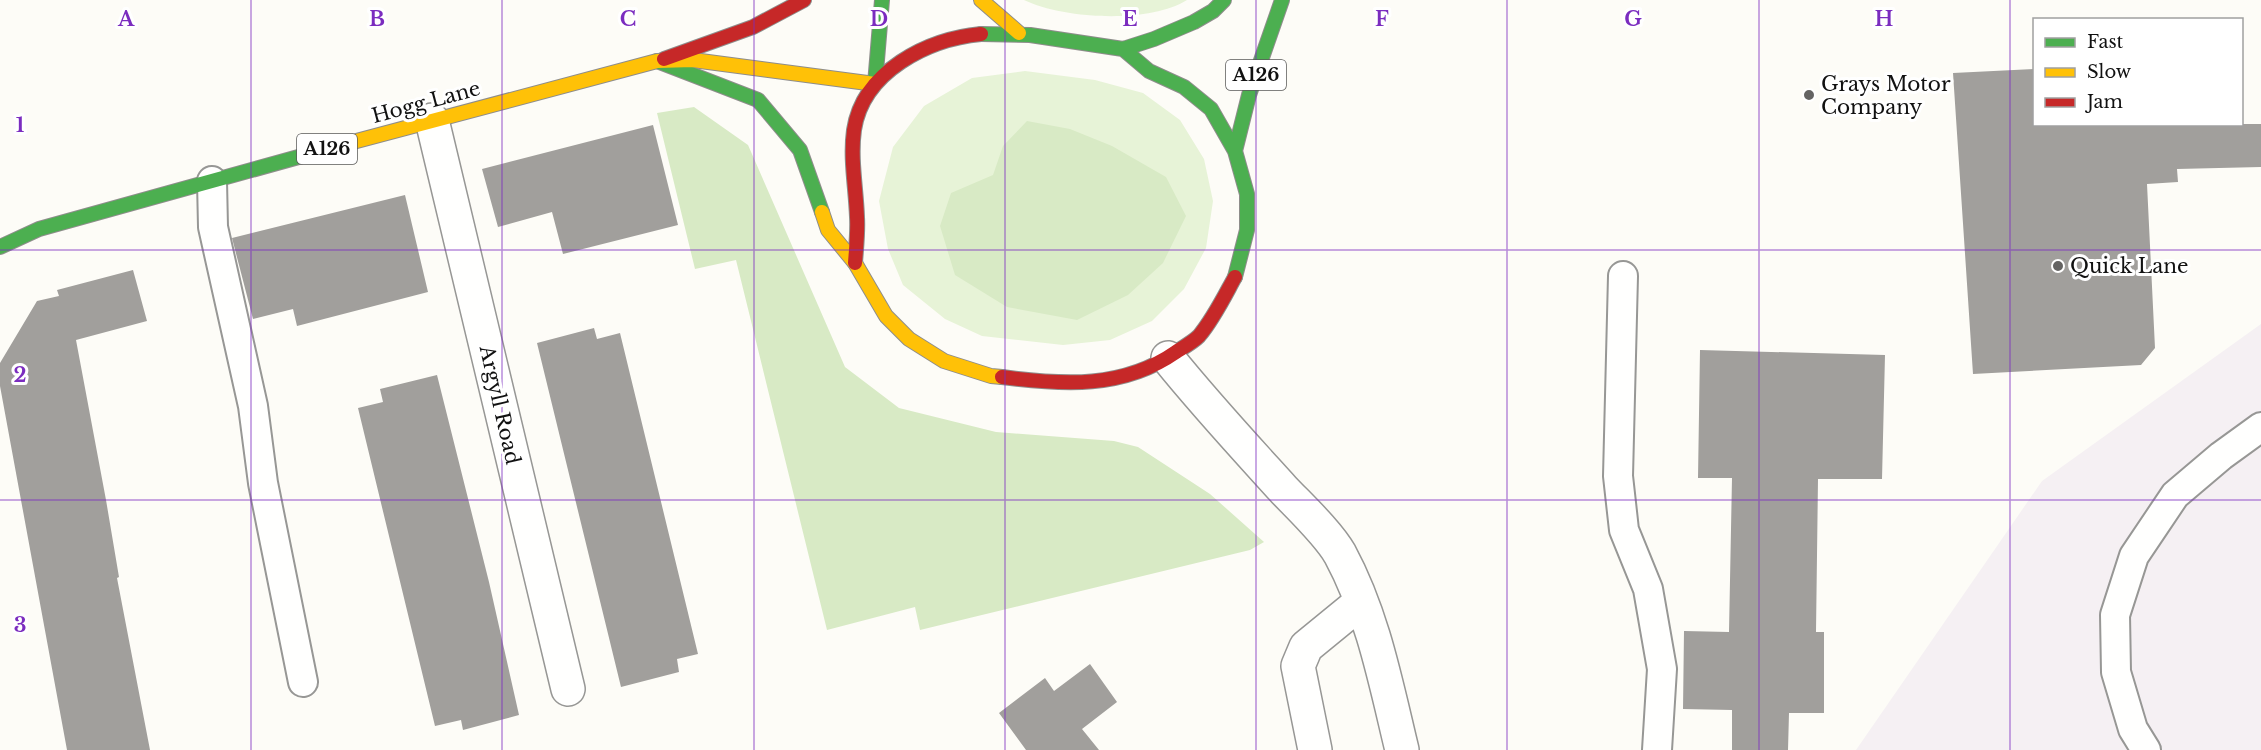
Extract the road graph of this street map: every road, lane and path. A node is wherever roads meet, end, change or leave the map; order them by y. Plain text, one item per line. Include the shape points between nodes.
1 (804, 0) edge
2 (882, 0) edge
3 (981, 0) edge
4 (1224, 0) edge
5 (1282, 0) edge
6 (1019, 33) junction
7 (1123, 49) junction
8 (657, 61) junction
9 (875, 84) junction
10 (432, 120) junction
11 (1235, 151) junction
12 (212, 181) junction
13 (0, 247) edge
14 (855, 263) junction
15 (1623, 276) dead end
16 (1168, 358) junction
17 (2261, 427) edge
18 (1361, 602) junction
19 (303, 682) dead end
20 (568, 689) dead end
21 (1315, 750) edge
22 (1402, 750) edge
23 (1657, 750) edge
24 (2146, 750) edge

1 - 8 main road, Hogg Lane via 738,35
2 - 9 main road
3 - 6 main road
4 - 7 main road via 1211,13
5 - 11 main road, A126 via 1249,95
6 - 7 main road
6 - 9 main road via 979,33 940,42 887,71
7 - 11 main road via 1149,71 1184,87 1211,109
8 - 9 main road, Hogg Lane / A126 via 693,60
8 - 10 main road, Hogg Lane / A126
8 - 14 main road via 758,100 800,150 828,230
9 - 14 main road via 857,118 853,158
10 - 12 main road, Hogg Lane / A126
10 - 20 street, Argyll Road
11 - 16 main road via 1247,194 1247,230 1236,275 1197,338
12 - 13 main road, Hogg Lane / A126 via 39,229
12 - 19 lane via 213,227 253,406 263,483
14 - 16 main road via 886,315 909,339 944,361 991,376 1086,383 1130,376
15 - 23 lane via 1618,476 1624,530 1648,589 1662,669
16 - 18 street via 1339,553
17 - 24 lane via 2175,495 2134,556 2115,615 2116,672 2133,729
18 - 21 street via 1306,647 1298,666
18 - 22 street via 1379,653

